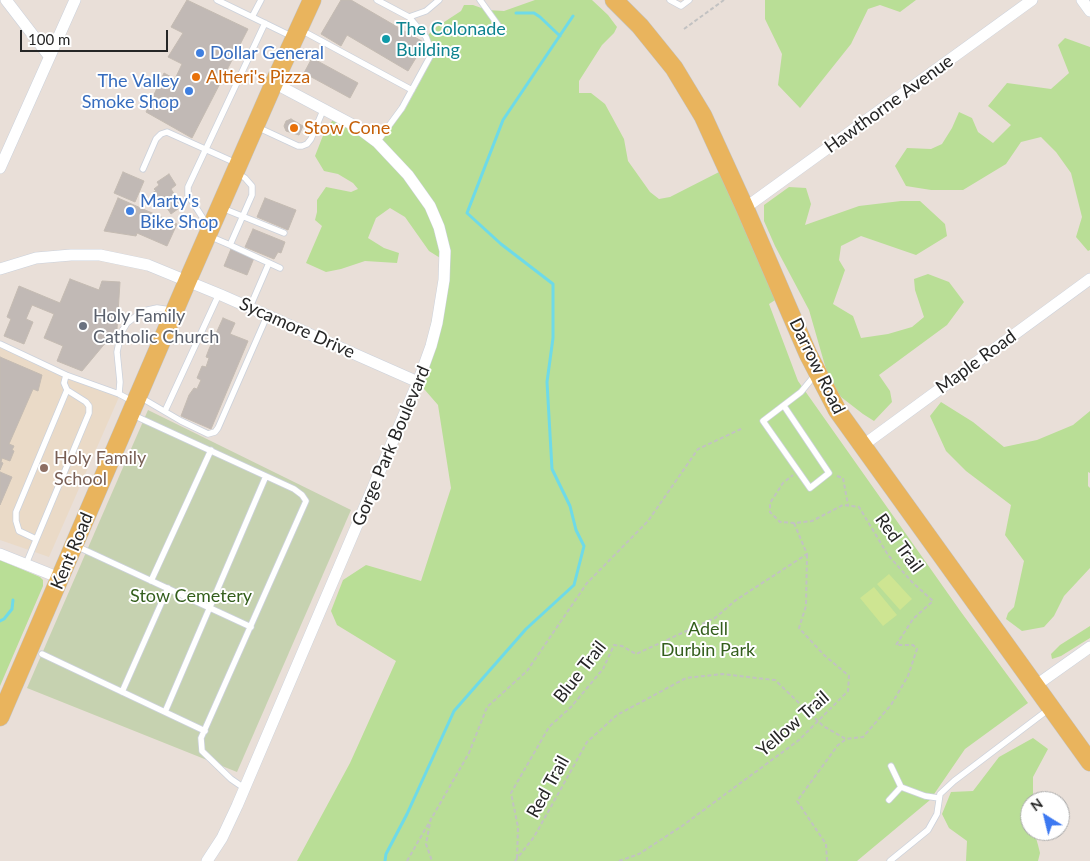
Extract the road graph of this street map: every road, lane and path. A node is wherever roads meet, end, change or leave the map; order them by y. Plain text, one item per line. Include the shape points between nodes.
1 (6, 0) edge
2 (75, 0) edge
3 (217, 0) edge
4 (261, 0) edge
5 (312, 0) edge
6 (377, 0) edge
7 (439, 0) edge
8 (480, 0) edge
9 (614, 0) edge
10 (670, 0) edge
11 (689, 0) edge
12 (724, 0) edge
13 (1032, 0) edge
14 (1082, 0) edge
15 (1090, 12) edge
16 (252, 17) junction
17 (408, 17) junction
18 (265, 24) junction
19 (498, 25) dead end
20 (684, 29) dead end
21 (297, 34) junction
22 (49, 56) junction
23 (274, 82) junction
24 (412, 90) junction
25 (324, 108) junction
26 (255, 126) junction
27 (377, 142) junction
28 (204, 149) junction
29 (0, 168) edge
30 (237, 168) junction
31 (143, 170) dead end
32 (220, 208) junction
33 (745, 208) junction
34 (243, 217) junction
35 (209, 232) junction
36 (284, 233) dead end
37 (230, 245) junction
38 (269, 263) junction
39 (280, 268) dead end
40 (0, 269) edge
41 (1090, 279) edge
42 (187, 282) junction
43 (219, 294) junction
44 (250, 307) junction
45 (174, 311) junction
46 (268, 315) junction
47 (0, 344) edge
48 (817, 374) junction
49 (66, 375) junction
50 (418, 382) junction
51 (67, 390) junction
52 (119, 394) junction
53 (135, 404) junction
54 (784, 406) junction
55 (165, 411) junction
56 (743, 428) dead end
57 (862, 446) junction
58 (211, 450) junction
59 (798, 472) junction
60 (266, 476) junction
61 (844, 478) dead end
62 (848, 506) junction
63 (794, 523) junction
64 (36, 539) junction
65 (74, 545) junction
66 (0, 554) edge
67 (807, 554) junction
68 (26, 564) junction
69 (60, 578) junction
70 (151, 581) junction
71 (168, 588) junction
72 (210, 608) junction
73 (251, 627) junction
74 (1090, 646) edge
75 (42, 654) dead end
76 (1035, 686) junction
77 (122, 692) junction
78 (1051, 708) junction
79 (165, 712) junction
80 (0, 717) edge
81 (818, 721) junction
82 (204, 731) junction
83 (846, 739) junction
84 (1090, 762) edge
85 (891, 766) dead end
86 (901, 787) junction
87 (244, 788) junction
88 (939, 798) junction
89 (889, 800) dead end
90 (432, 816) junction
91 (517, 858) junction
92 (207, 861) edge
93 (407, 861) edge
94 (432, 861) edge
95 (514, 861) edge
96 (619, 861) edge
97 (827, 861) edge
98 (890, 861) edge

1 - 22 street
2 - 22 street
3 - 16 lane
4 - 16 lane
5 - 21 main road, Kent Road
6 - 17 lane
7 - 17 lane via 426,11
8 - 19 lane
9 - 33 main road, Darrow Road via 674,68 703,116
10 - 11 lane via 681,6
12 - 20 path
13 - 33 street, Hawthorne Avenue
14 - 15 street
16 - 18 lane
17 - 24 lane via 426,37 432,53
18 - 21 lane
18 - 28 lane
21 - 23 main road, Kent Road
21 - 24 lane
22 - 29 street
23 - 25 street, Gorge Park Boulevard
23 - 26 main road, Kent Road
24 - 27 lane
25 - 26 lane via 311,140 302,146
25 - 27 street, Gorge Park Boulevard
26 - 30 main road, Kent Road
27 - 50 street, Gorge Park Boulevard via 422,193 444,243 443,291 431,346
28 - 30 lane
28 - 31 lane via 167,132 156,139
28 - 35 lane via 188,187 188,195
30 - 32 main road, Kent Road
30 - 34 lane via 252,186 252,195
32 - 34 lane
32 - 35 main road, Kent Road
33 - 48 main road, Darrow Road
34 - 36 lane
34 - 37 lane
35 - 37 lane
35 - 42 main road, Kent Road
37 - 38 lane
38 - 39 lane
38 - 44 lane
40 - 42 street, Sycamore Drive via 45,257 100,256 148,265
41 - 57 street, Maple Road
42 - 43 street, Sycamore Drive
42 - 45 main road, Kent Road
43 - 44 street, Sycamore Drive
43 - 55 lane
44 - 46 street, Sycamore Drive
45 - 52 lane via 157,308 143,311 121,333 117,352
45 - 53 main road, Kent Road
46 - 50 street, Sycamore Drive
46 - 55 lane via 215,432 208,434
47 - 49 lane
48 - 54 lane
48 - 57 main road, Darrow Road
49 - 51 lane via 64,383
49 - 52 lane
50 - 87 street, Gorge Park Boulevard
51 - 64 lane via 16,512 19,531
51 - 64 lane via 86,402 89,414
52 - 53 lane
53 - 55 lane
53 - 58 lane
53 - 65 main road, Kent Road
54 - 59 lane via 762,422
54 - 59 lane via 829,473 810,488
56 - 90 path via 698,448 648,521 586,583 527,671 487,707 469,753
57 - 76 main road, Darrow Road
58 - 60 lane
58 - 70 lane
59 - 63 path via 783,482 770,503 770,512 780,522
60 - 72 lane
60 - 73 lane via 294,489 306,501
61 - 62 path
62 - 63 path via 843,504 812,521
62 - 83 path, Red Trail via 859,507 888,554 933,601 913,619 896,645 913,645 917,649 908,676 891,705 863,737
63 - 67 path
64 - 68 lane
65 - 69 main road, Kent Road
65 - 70 lane
66 - 68 street
67 - 81 path, Yellow Trail via 806,606 799,628 849,676 848,691
67 - 91 path, Blue Trail via 736,600 715,618 673,638 636,654 614,645 603,669 549,727 511,794 518,827
68 - 69 street
69 - 80 main road, Kent Road
70 - 71 lane
71 - 72 lane
71 - 77 lane
72 - 73 lane
72 - 79 lane
73 - 82 lane
74 - 76 street
75 - 77 lane
76 - 78 main road, Darrow Road
77 - 79 lane
78 - 84 main road, Darrow Road
78 - 88 lane via 954,781
79 - 82 lane
81 - 83 path, Red Trail
81 - 91 path, Red Trail via 775,680 722,674 686,678 617,715 587,742 534,837
81 - 96 path, Yellow Trail via 799,740 682,826 639,854
82 - 87 lane via 202,751 231,780
83 - 97 path via 838,744 797,801 826,844
85 - 86 lane
86 - 88 lane
86 - 89 lane
87 - 92 street, Gorge Park Boulevard via 222,838
88 - 98 lane via 937,814 928,830
90 - 93 path
90 - 94 path via 426,844
91 - 95 path, Red Trail

